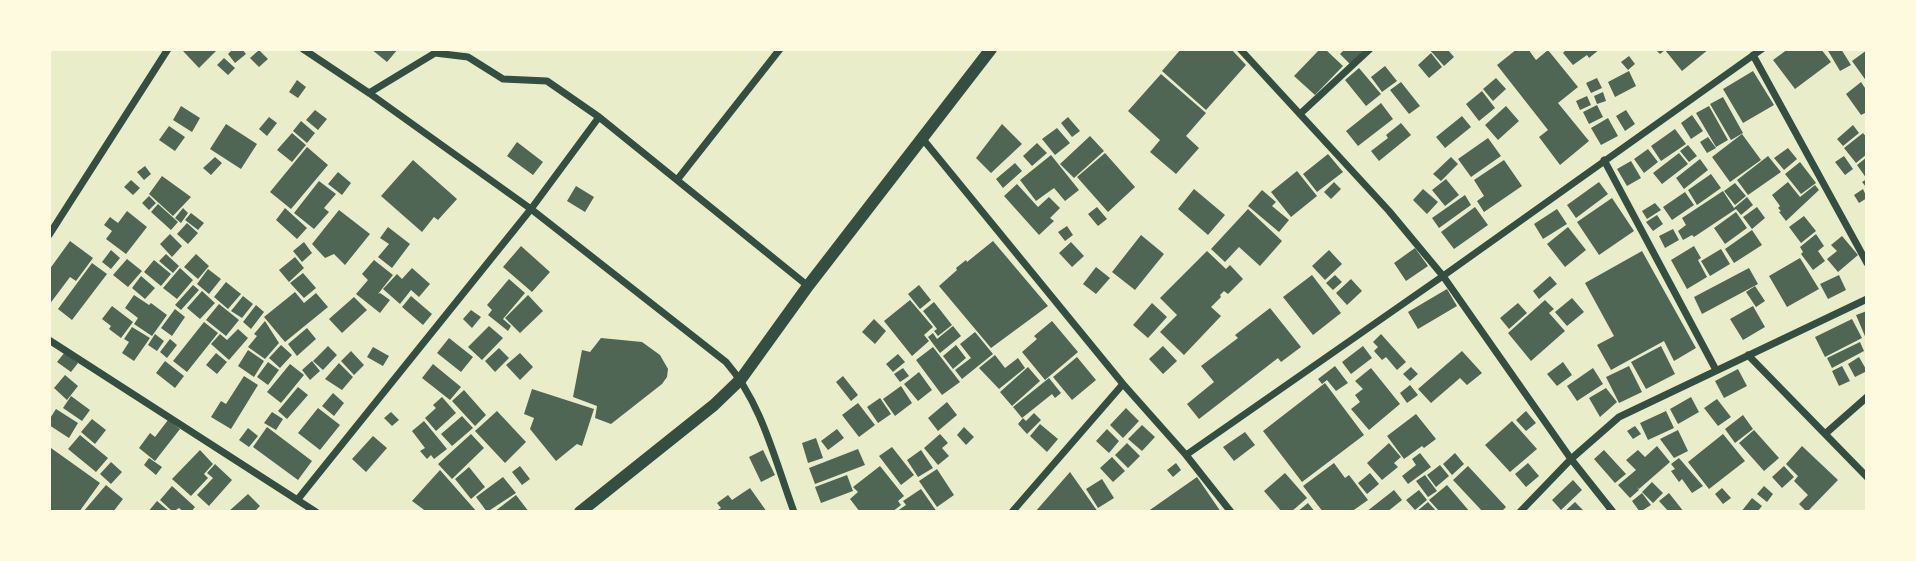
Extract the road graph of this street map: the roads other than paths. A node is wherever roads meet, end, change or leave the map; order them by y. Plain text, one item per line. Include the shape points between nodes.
1 (168, 49) edge
2 (303, 49) edge
3 (780, 49) edge
4 (991, 49) edge
5 (1240, 49) edge
6 (1370, 49) edge
7 (1762, 49) edge
8 (1753, 55) junction
9 (369, 93) junction
10 (1300, 114) junction
11 (599, 117) junction
12 (922, 137) junction
13 (1604, 160) junction
14 (677, 180) junction
15 (531, 209) junction
16 (49, 235) edge
17 (1867, 263) edge
18 (1443, 276) junction
19 (808, 286) junction
20 (1867, 299) edge
21 (49, 340) edge
22 (1748, 355) junction
23 (1716, 370) junction
24 (741, 379) junction
25 (1123, 384) junction
26 (1867, 397) edge
27 (1825, 434) junction
28 (1186, 455) junction
29 (1571, 459) junction
30 (1867, 477) edge
31 (298, 499) junction
32 (316, 512) edge
33 (580, 512) edge
34 (794, 512) edge
35 (1012, 512) edge
36 (1231, 512) edge
37 (1520, 512) edge
38 (1613, 512) edge

1 - 16 street
2 - 9 street
3 - 14 street
4 - 12 street
5 - 10 street
6 - 10 street
7 - 8 street
8 - 13 street
8 - 17 street
9 - 11 street via 435,53 468,57 503,79 547,81
9 - 15 street
10 - 18 street
11 - 14 street
11 - 15 street
12 - 19 street
12 - 25 street
13 - 18 street
13 - 23 street
14 - 19 street
15 - 24 street via 716,353
15 - 31 street
18 - 28 street
18 - 29 street
19 - 24 street
20 - 22 street
21 - 31 street
22 - 23 street
22 - 27 street
23 - 29 street via 1619,417
24 - 33 street
24 - 34 street
25 - 28 street
25 - 35 street
26 - 27 street
27 - 30 street
28 - 36 street
29 - 37 street
29 - 38 street
31 - 32 street

